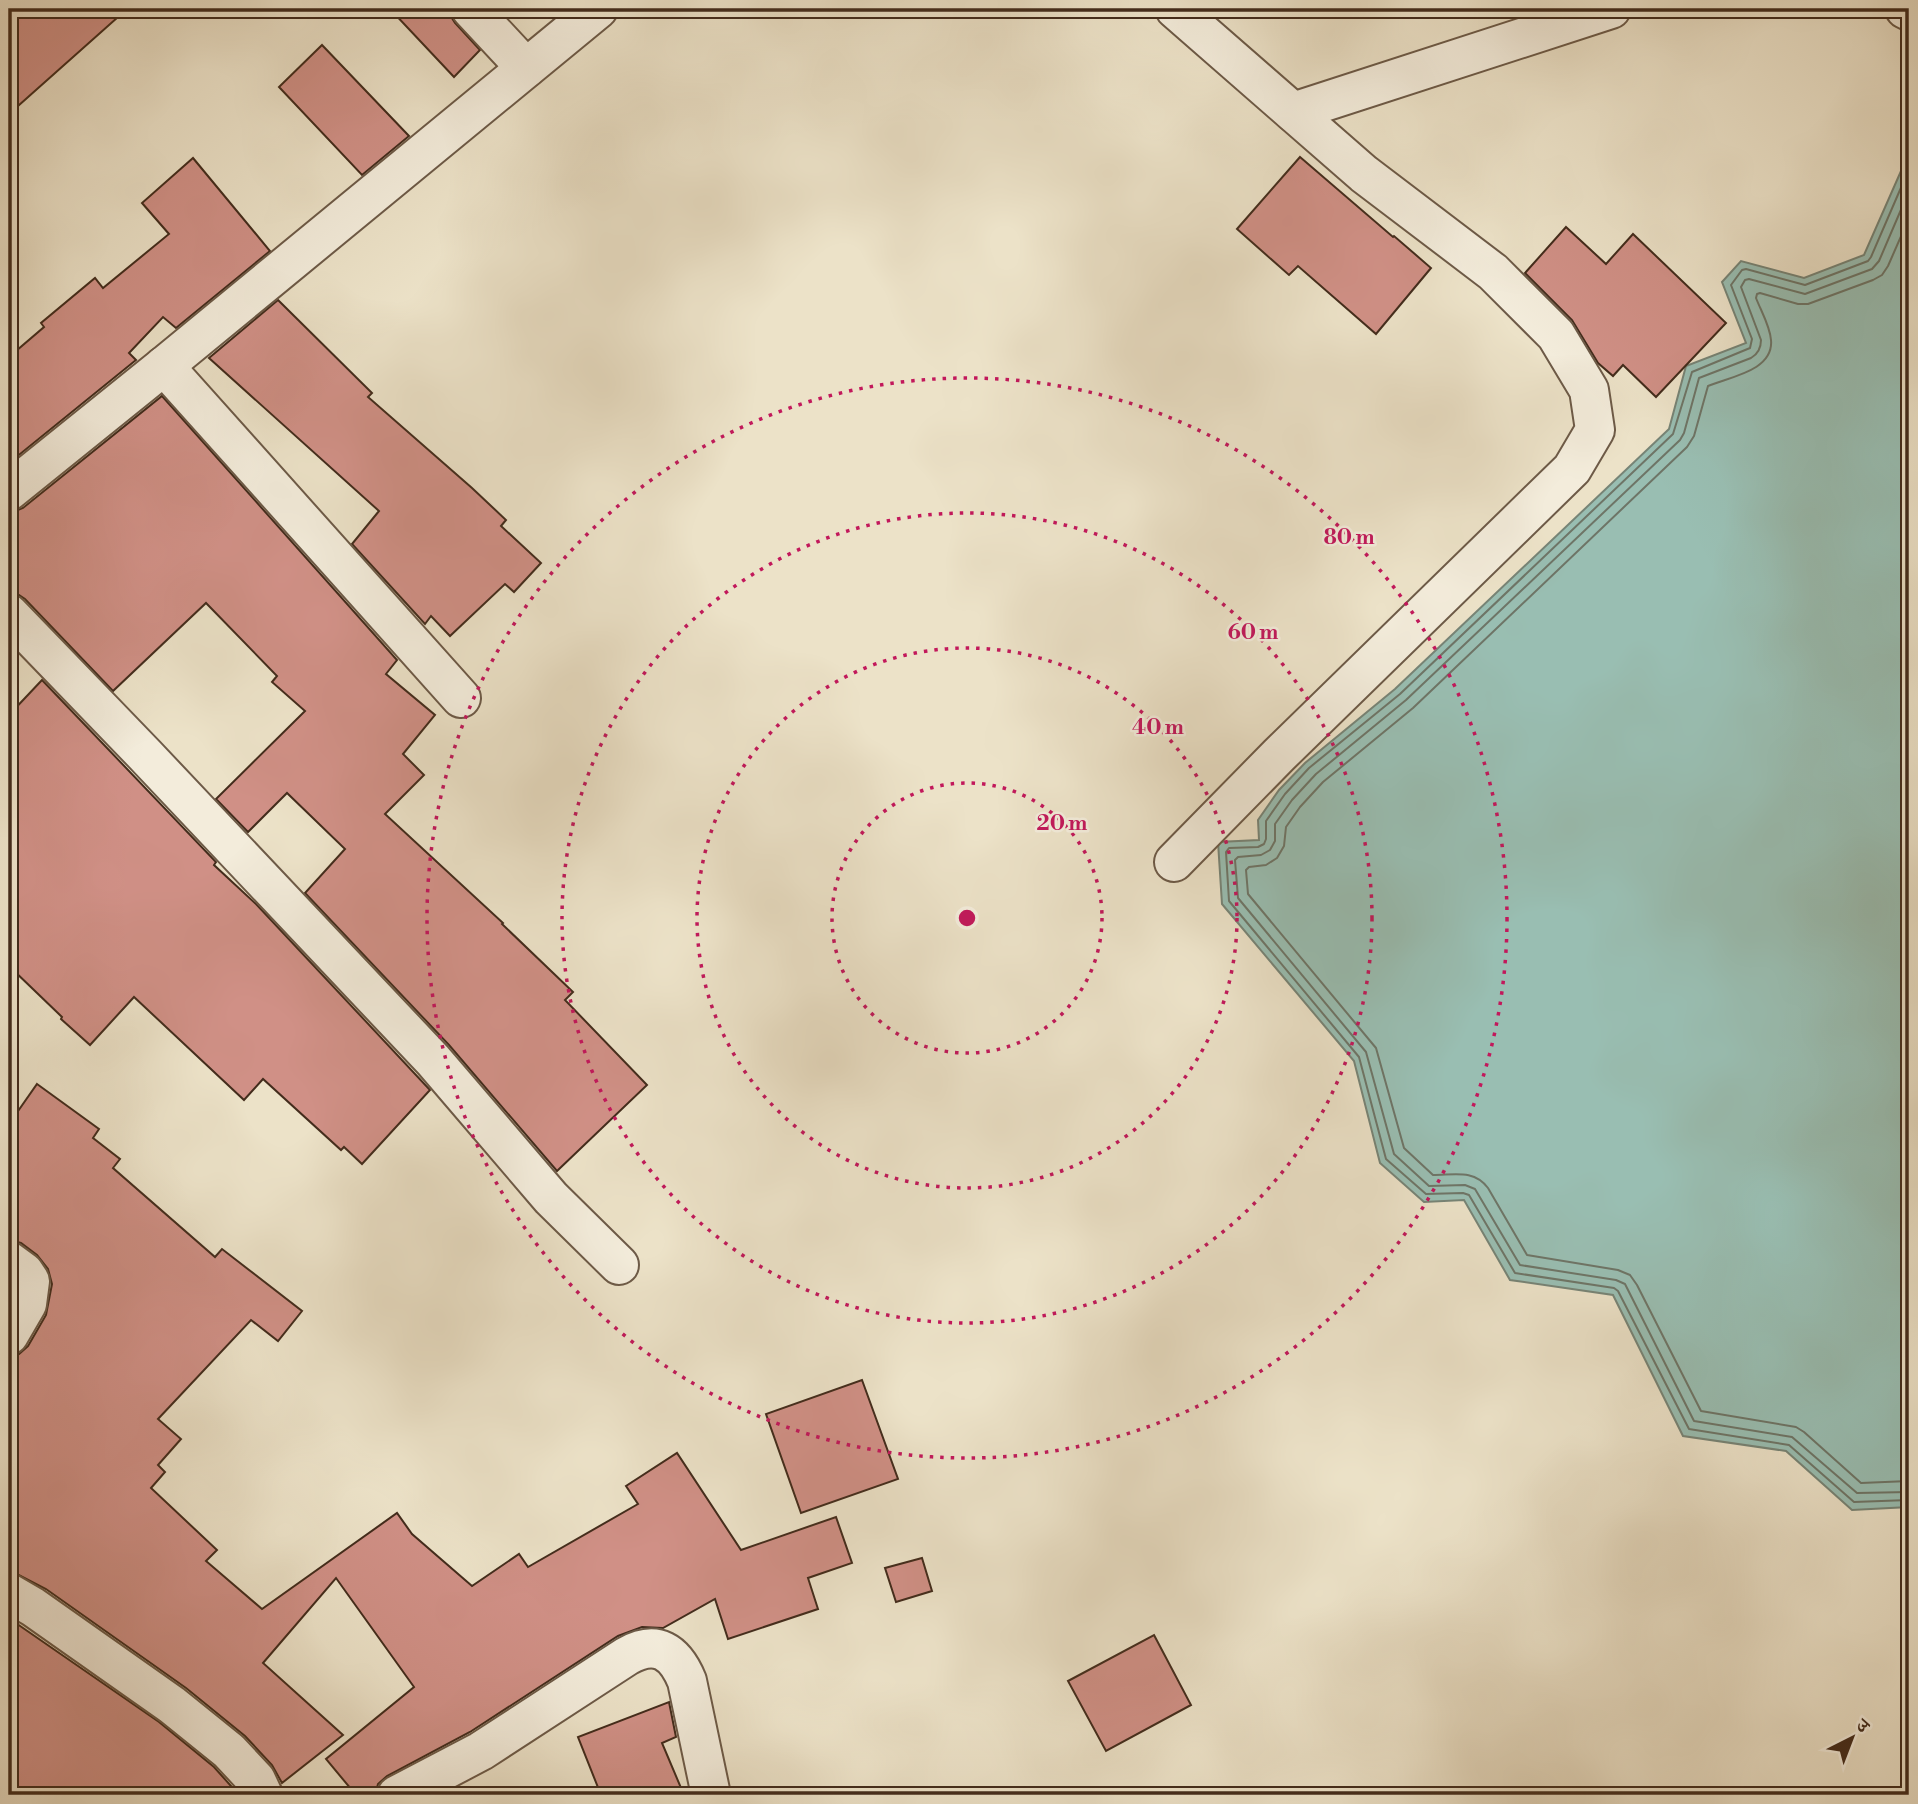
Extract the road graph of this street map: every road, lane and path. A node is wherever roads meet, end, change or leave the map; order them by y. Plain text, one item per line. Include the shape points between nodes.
1 (471, 9) edge
2 (598, 9) edge
3 (1175, 9) edge
4 (1611, 9) edge
5 (526, 68) junction
6 (1293, 111) junction
7 (164, 366) junction
8 (9, 491) edge
9 (9, 614) edge
10 (461, 698) dead end
11 (1174, 862) dead end
12 (9, 1261) edge
13 (619, 1265) dead end
14 (9, 1335) edge
15 (9, 1593) edge
16 (263, 1795) edge
17 (397, 1795) edge
18 (711, 1795) edge

1 - 5 street
2 - 5 street
3 - 6 street
4 - 6 street
5 - 7 street
6 - 11 street via 1364,174 1493,272 1556,335 1589,390 1595,430 1572,469
7 - 8 street
7 - 10 street
9 - 13 street via 433,1060 551,1198
12 - 14 street via 30,1281 27,1304
15 - 16 street via 172,1705 229,1751 256,1780
17 - 18 street via 481,1751 647,1647 663,1650 680,1665 687,1681

